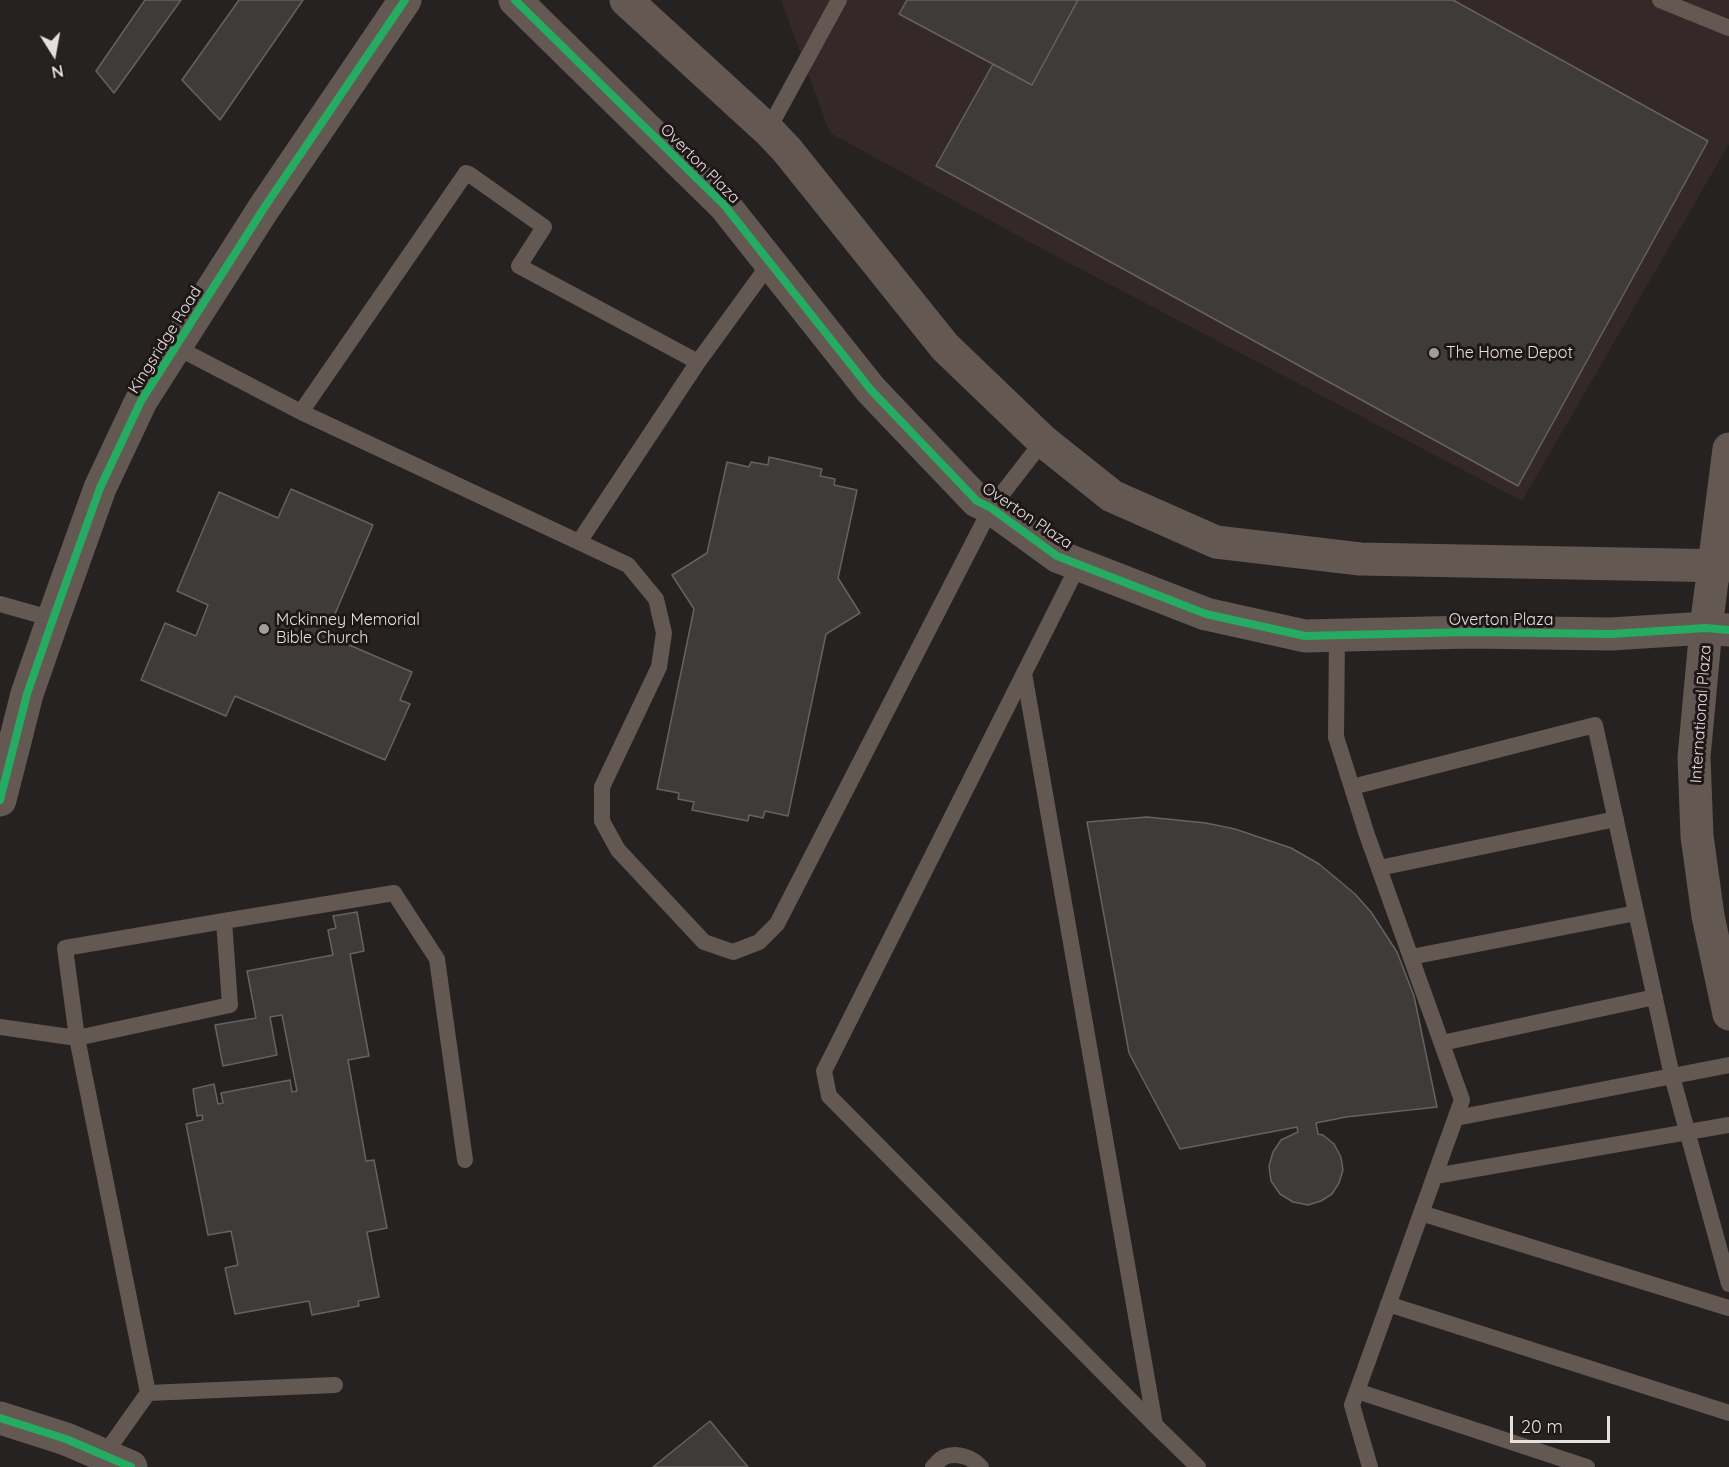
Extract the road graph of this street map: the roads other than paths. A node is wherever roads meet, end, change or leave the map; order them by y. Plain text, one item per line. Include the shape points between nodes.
1 (405, 0) edge
2 (515, 0) edge
3 (626, 0) edge
4 (839, 0) edge
5 (1660, 0) edge
6 (1729, 28) edge
7 (768, 130) junction
8 (770, 263) junction
9 (176, 347) junction
10 (698, 362) junction
11 (301, 412) junction
12 (1043, 441) junction
13 (1729, 449) edge
14 (991, 508) junction
15 (579, 542) junction
16 (1079, 564) junction
17 (1721, 565) edge
18 (0, 604) edge
19 (53, 619) junction
20 (1718, 629) edge
21 (1337, 635) junction
22 (1024, 673) junction
23 (1352, 788) junction
24 (0, 800) edge
25 (1616, 819) junction
26 (1379, 868) junction
27 (1636, 912) junction
28 (224, 921) junction
29 (1411, 957) junction
30 (1655, 997) junction
31 (1729, 1014) edge
32 (0, 1028) edge
33 (77, 1038) junction
34 (1442, 1043) junction
35 (1729, 1065) edge
36 (1672, 1076) junction
37 (1456, 1118) junction
38 (1729, 1125) edge
39 (1688, 1133) junction
40 (465, 1160) dead end
41 (1435, 1176) junction
42 (1421, 1213) junction
43 (1729, 1284) edge
44 (1388, 1304) junction
45 (1729, 1308) edge
46 (334, 1385) dead end
47 (1357, 1391) junction
48 (148, 1393) junction
49 (1729, 1413) edge
50 (0, 1418) edge
51 (1155, 1425) junction
52 (117, 1461) edge
53 (933, 1467) edge
54 (981, 1467) edge
55 (1198, 1467) edge
56 (1370, 1467) edge
57 (1587, 1467) edge

1 - 9 street, Kingsridge Road
2 - 8 street, Overton Plaza via 725,206
3 - 7 street
4 - 7 lane
5 - 6 lane
7 - 12 street via 945,347
8 - 10 lane
8 - 14 street, Overton Plaza via 871,390 977,501
9 - 11 lane
9 - 19 street, Kingsridge Road via 141,401 100,488
10 - 11 lane via 519,267 544,227 466,174
10 - 15 lane
11 - 15 lane
12 - 14 lane
12 - 17 street via 1112,496 1216,542 1360,559
13 - 17 street, International Plaza
14 - 15 lane via 777,924 759,942 733,952 704,942 618,850 602,821 602,787 659,667 664,633 656,599 628,565
14 - 16 street, Overton Plaza via 1057,556
16 - 21 street, Overton Plaza via 1206,614 1305,636
16 - 22 lane
17 - 20 street, International Plaza
18 - 19 lane
19 - 24 street, Kingsridge Road via 27,694
20 - 21 street, Overton Plaza via 1611,634
20 - 31 street, International Plaza via 1694,758 1697,836 1708,916
21 - 23 lane via 1336,737
22 - 51 lane
22 - 51 lane via 824,1071 829,1096
23 - 25 lane via 1595,725
23 - 26 lane
25 - 26 lane
25 - 27 lane
26 - 29 lane
27 - 29 lane
27 - 30 lane
28 - 33 lane via 230,1005
28 - 33 lane via 65,948
28 - 40 lane via 394,893 437,959
29 - 34 lane
30 - 34 lane
30 - 36 lane
32 - 33 lane
33 - 48 lane
34 - 37 lane via 1462,1100
35 - 36 lane
36 - 37 lane
36 - 39 lane
37 - 41 lane
38 - 39 lane
39 - 41 lane
39 - 43 lane
41 - 42 lane
42 - 44 lane
42 - 45 lane
44 - 47 lane
44 - 49 lane
46 - 48 lane
47 - 56 lane via 1352,1405
47 - 57 lane
48 - 52 lane
50 - 52 street via 66,1439
51 - 55 lane
53 - 54 lane via 944,1457 961,1455

